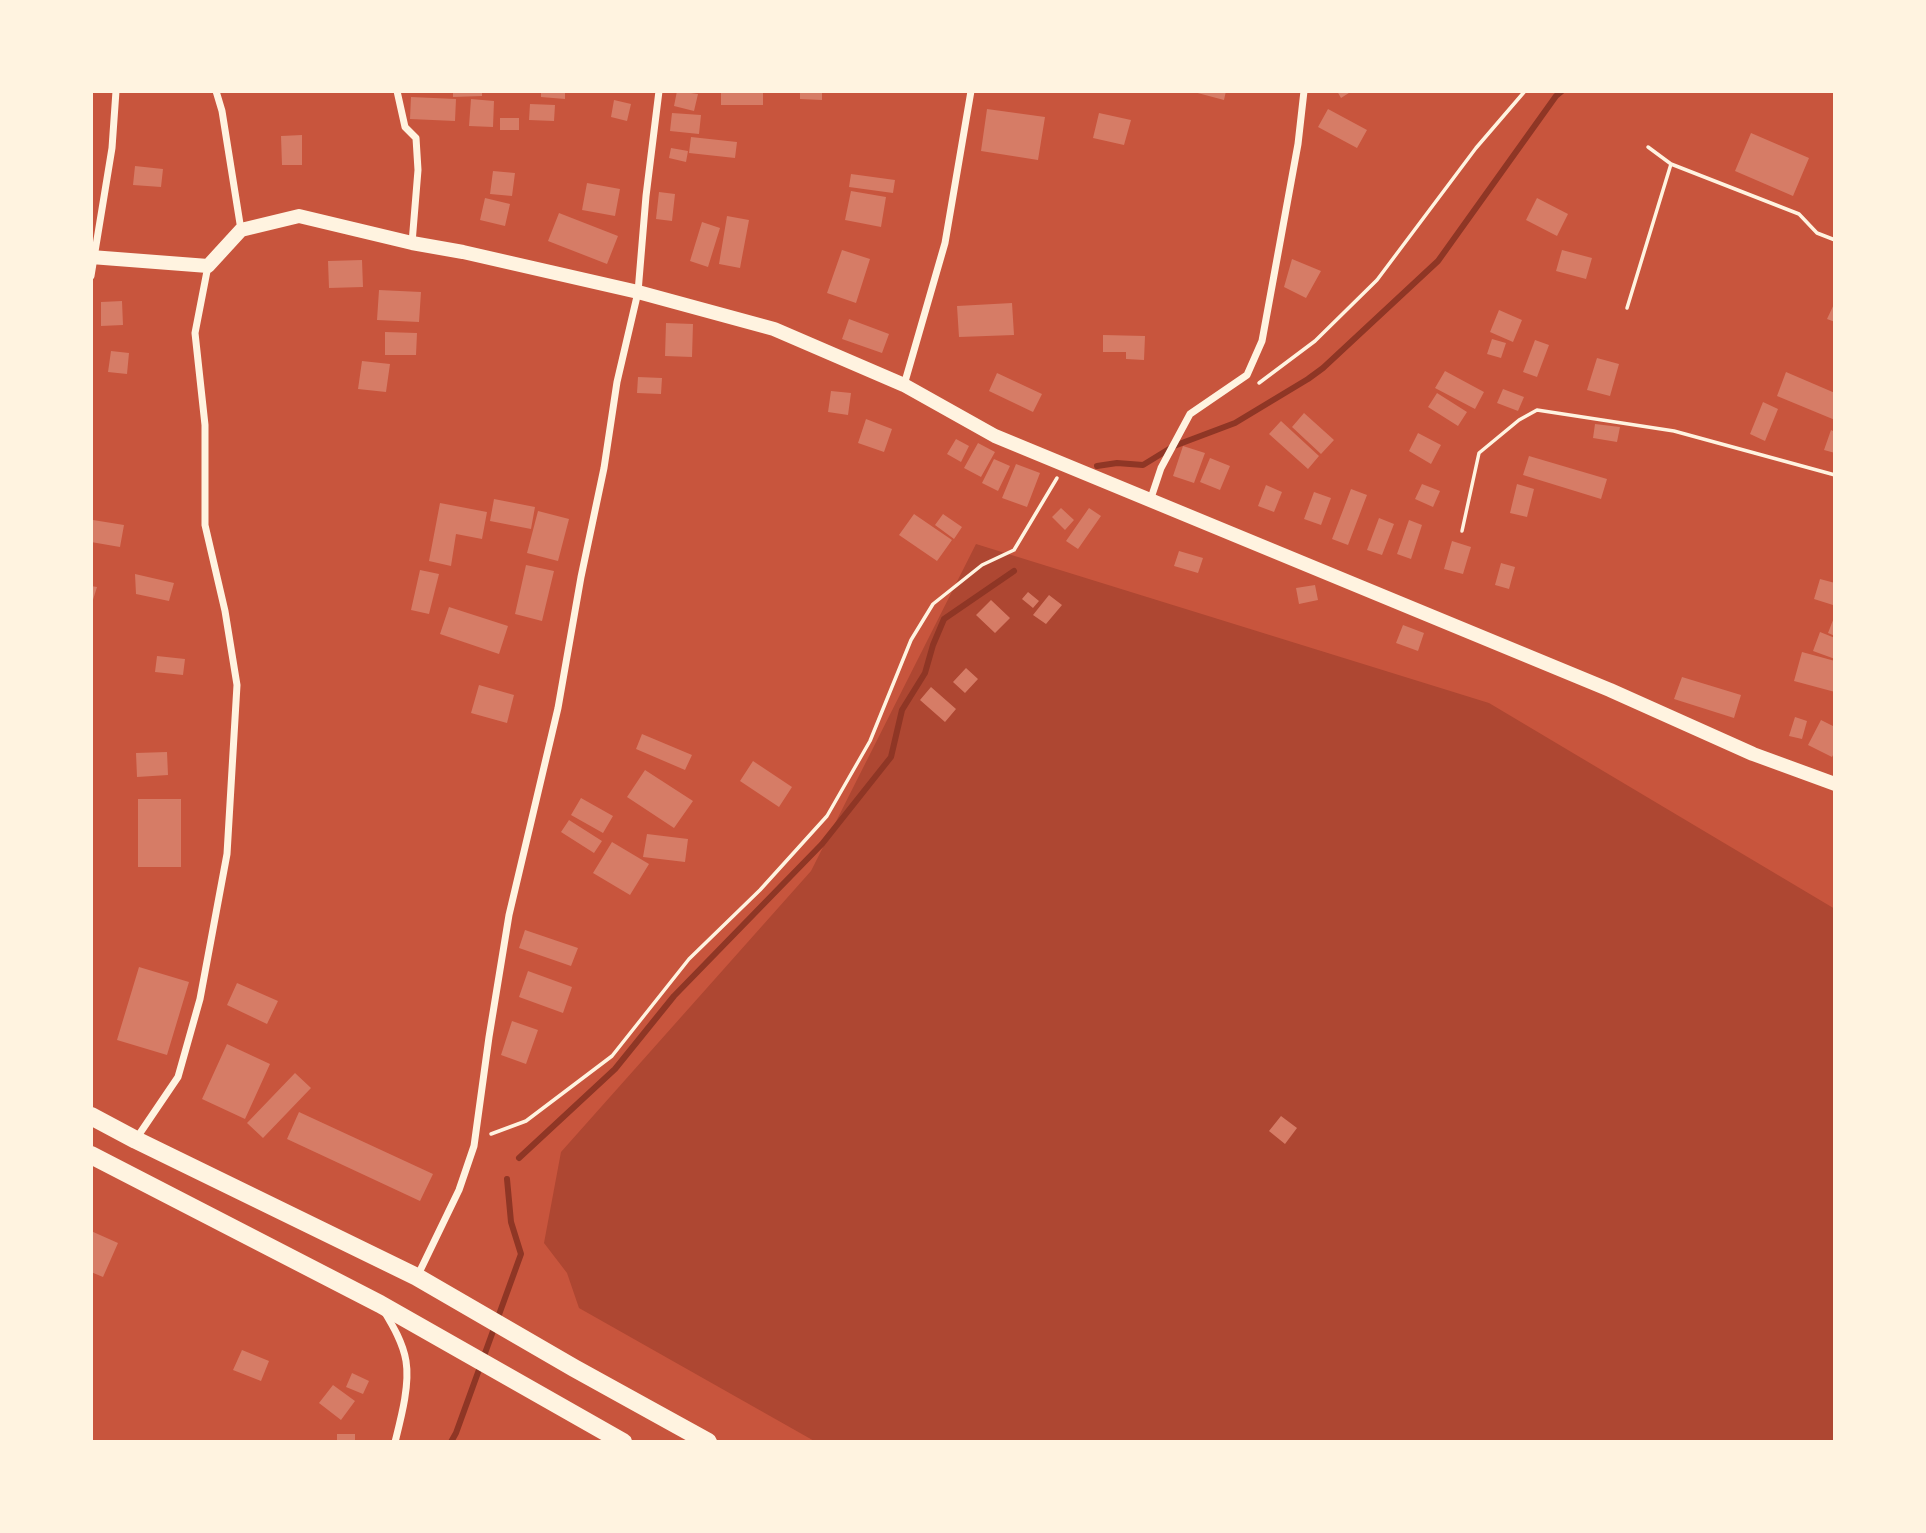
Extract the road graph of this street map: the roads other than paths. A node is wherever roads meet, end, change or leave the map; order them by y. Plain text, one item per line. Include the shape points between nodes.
1 (116, 91) edge
2 (216, 91) edge
3 (397, 91) edge
4 (659, 91) edge
5 (971, 91) edge
6 (1304, 91) edge
7 (241, 230) junction
8 (412, 243) junction
9 (92, 257) edge
10 (208, 266) junction
11 (91, 276) edge
12 (638, 292) junction
13 (904, 385) junction
14 (1150, 501) junction
15 (1835, 784) edge
16 (91, 1116) edge
17 (136, 1140) junction
18 (91, 1155) edge
19 (422, 1280) junction
20 (380, 1304) junction
21 (395, 1442) edge
22 (623, 1442) edge
23 (708, 1442) edge

1 - 9 street via 112,148
2 - 7 street
3 - 8 street via 405,127 416,138
4 - 12 street
5 - 13 street via 944,243
6 - 14 street via 1262,341 1247,375 1190,414 1161,468
7 - 8 main road via 299,216
7 - 10 main road
8 - 12 main road
9 - 10 main road
9 - 11 street
10 - 17 street via 195,332 205,425 205,525 237,685 227,854 200,999 178,1077
12 - 13 main road via 774,329
12 - 19 street via 617,382 558,708 509,915 474,1146
13 - 14 main road via 995,436
14 - 15 main road via 1610,690 1753,754
16 - 17 main road
17 - 19 main road
18 - 20 main road
19 - 23 main road
20 - 21 street via 406,1362 405,1401
20 - 22 main road

